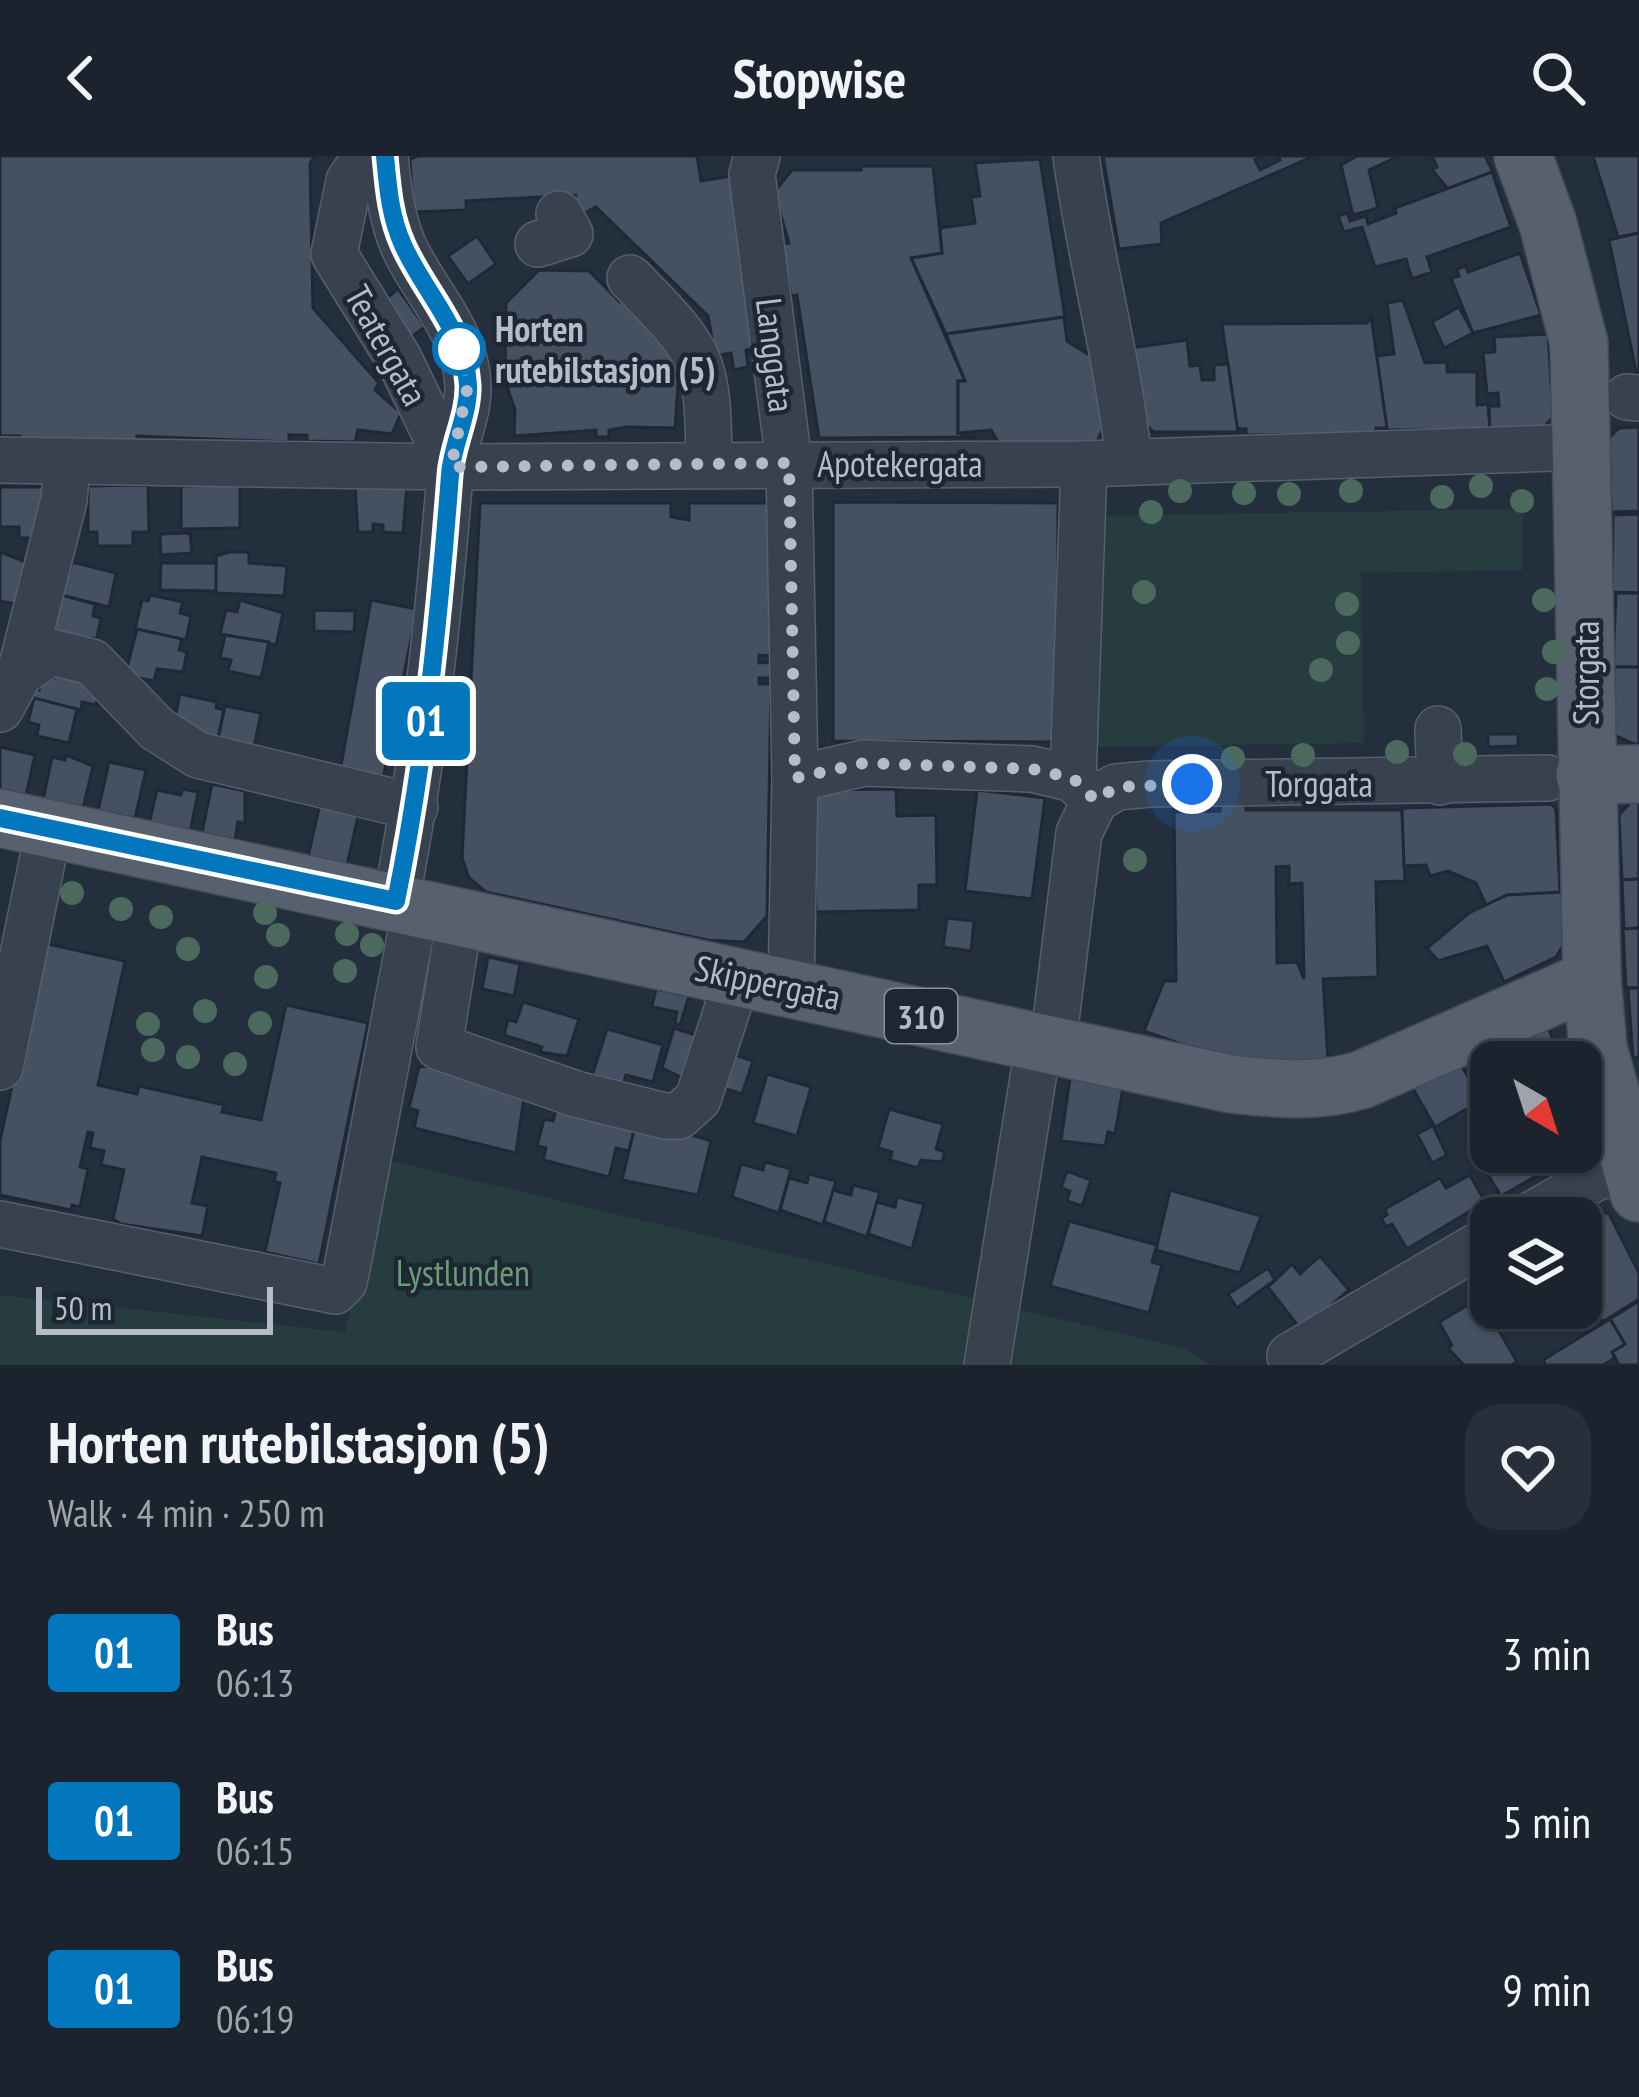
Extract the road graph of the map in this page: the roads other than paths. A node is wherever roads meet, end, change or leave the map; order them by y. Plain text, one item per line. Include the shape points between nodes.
1 (367, 156) edge
2 (385, 156) edge
3 (757, 156) edge
4 (1076, 156) edge
5 (1522, 156) edge
6 (630, 278) dead end
7 (1584, 447) junction
8 (0, 460) edge
9 (68, 462) junction
10 (1106, 462) junction
11 (789, 463) junction
12 (709, 464) junction
13 (451, 467) junction
14 (10, 691) edge
15 (1438, 730) dead end
16 (1590, 776) edge
17 (795, 778) junction
18 (1439, 782) junction
19 (1084, 789) junction
20 (415, 807) junction
21 (24, 823) edge
22 (424, 908) junction
23 (1592, 979) junction
24 (764, 982) junction
25 (1046, 1043) junction
26 (0, 1067) edge
27 (1636, 1177) edge
28 (1562, 1197) edge
29 (0, 1224) edge
30 (1470, 1250) edge
31 (1290, 1356) dead end
32 (987, 1365) edge

1 - 13 street, Teatergata via 349,181 334,254 399,358
2 - 13 street, Teatergata via 390,211 454,332 468,385
3 - 11 street, Langgata via 752,174
4 - 10 street via 1114,352
5 - 7 main road, Storgata via 1576,327
6 - 12 street via 686,336 708,381
7 - 10 street, Apotekergata
7 - 16 main road, Storgata
8 - 9 street, Apotekergata
9 - 13 street, Apotekergata
9 - 14 street
10 - 11 street, Apotekergata
10 - 19 street
11 - 12 street, Apotekergata
11 - 17 street, Langgata
12 - 13 street, Apotekergata
13 - 20 street, Teatergata
14 - 20 street via 51,652 92,662 157,729 198,755
15 - 18 street
16 - 18 street, Torggata
16 - 23 main road, Storgata
17 - 19 street via 864,763 1032,769
17 - 24 street, Langgata
18 - 19 street, Torggata
19 - 25 street
20 - 22 street, Teatergata
21 - 22 main road, Skippergata / 310
21 - 26 street
22 - 24 main road, Skippergata / 310
22 - 24 street, Langgata via 439,1047 665,1116 679,1116 698,1099
22 - 29 street via 350,1258 335,1291
23 - 25 main road, Skippergata / 310 via 1330,1089 1231,1084
23 - 27 main road, Storgata via 1598,1048
24 - 25 main road, Skippergata / 310
25 - 32 street
27 - 28 street via 1597,1177
30 - 31 street

